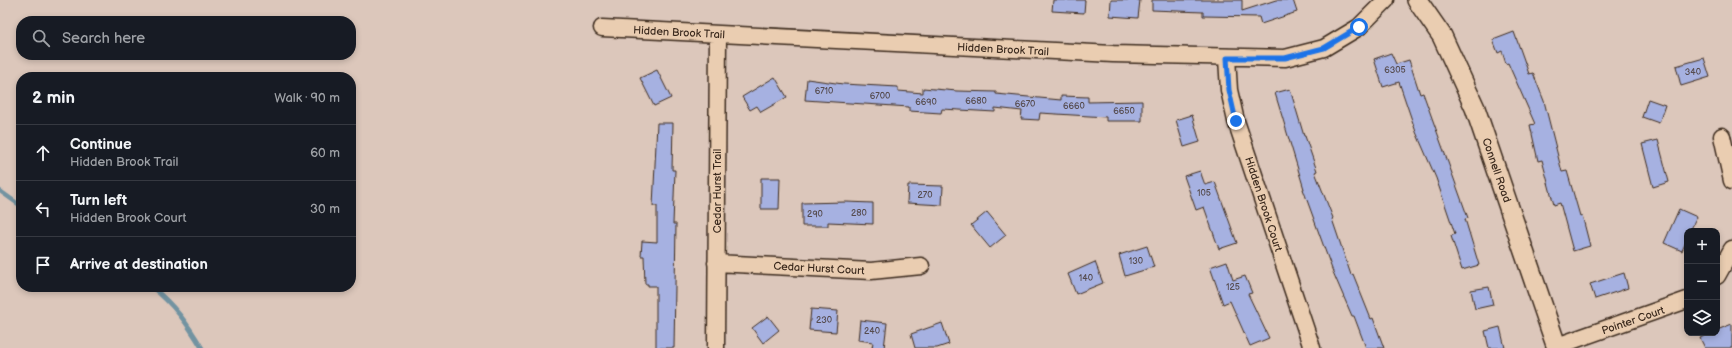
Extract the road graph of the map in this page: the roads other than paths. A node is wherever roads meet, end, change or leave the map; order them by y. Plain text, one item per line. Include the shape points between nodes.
1 (1386, 0) edge
2 (1417, 0) edge
3 (602, 28) dead end
4 (718, 34) junction
5 (1227, 58) junction
6 (1722, 136) dead end
7 (1732, 181) edge
8 (1732, 249) edge
9 (716, 263) junction
10 (921, 266) dead end
11 (1720, 271) edge
12 (1684, 301) edge
13 (1557, 347) edge
14 (716, 348) edge
15 (1312, 348) edge

1 - 5 street, Hidden Brook Trail via 1359,27 1324,48 1285,58
2 - 13 street, Connell Road via 1442,36 1476,108
3 - 4 street, Hidden Brook Trail
4 - 5 street, Hidden Brook Trail
4 - 9 street, Cedar Hurst Trail
5 - 15 street, Hidden Brook Court via 1229,90 1236,121
6 - 7 street
8 - 11 street
9 - 10 street, Cedar Hurst Court via 871,271
9 - 14 street, Cedar Hurst Trail
12 - 13 street, Pointer Court

